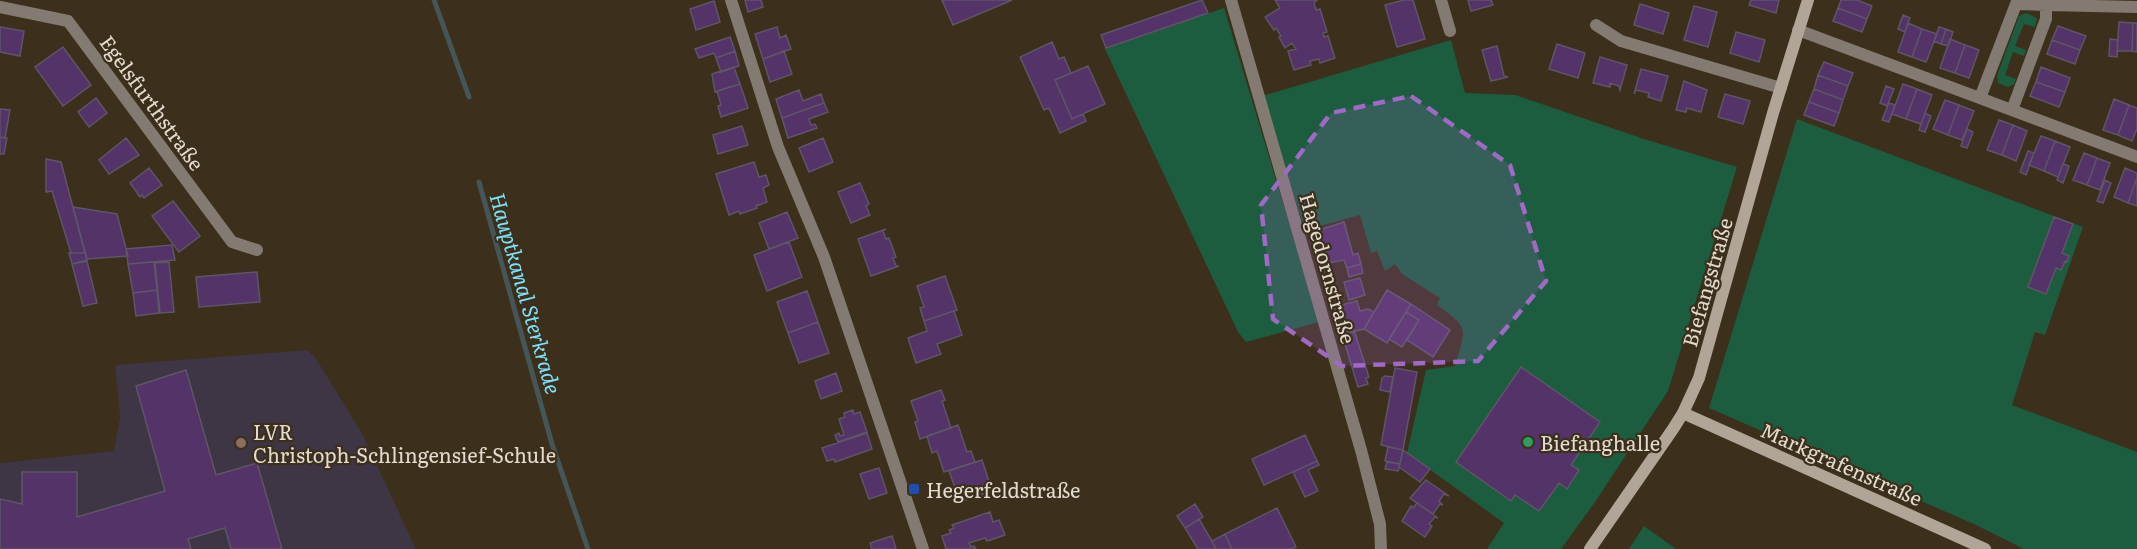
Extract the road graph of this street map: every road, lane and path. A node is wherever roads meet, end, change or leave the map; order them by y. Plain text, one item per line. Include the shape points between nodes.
1 (731, 0) edge
2 (1230, 0) edge
3 (1441, 0) edge
4 (1808, 0) edge
5 (2015, 2) edge
6 (2046, 5) junction
7 (0, 7) edge
8 (2137, 7) edge
9 (1596, 25) dead end
10 (1798, 30) junction
11 (1450, 31) dead end
12 (1781, 88) junction
13 (1980, 98) junction
14 (2012, 110) junction
15 (2137, 157) edge
16 (257, 250) dead end
17 (1683, 413) junction
18 (923, 549) edge
19 (1381, 549) edge
20 (1590, 549) edge
21 (1985, 549) edge

1 - 18 street via 778,147 824,257
2 - 19 street, Hagedornstraße via 1361,450 1380,525
3 - 11 street
4 - 10 main road, Biefangstraße
5 - 6 street
5 - 13 street
6 - 8 street
6 - 14 street via 2046,19
7 - 16 street, Egelsfurthstraße via 68,21 232,242
9 - 12 street via 1622,41
10 - 12 main road, Biefangstraße
10 - 13 street
12 - 17 main road, Biefangstraße via 1699,378
13 - 14 street
14 - 15 street
17 - 20 main road, Biefangstraße
17 - 21 main road, Markgrafenstraße

